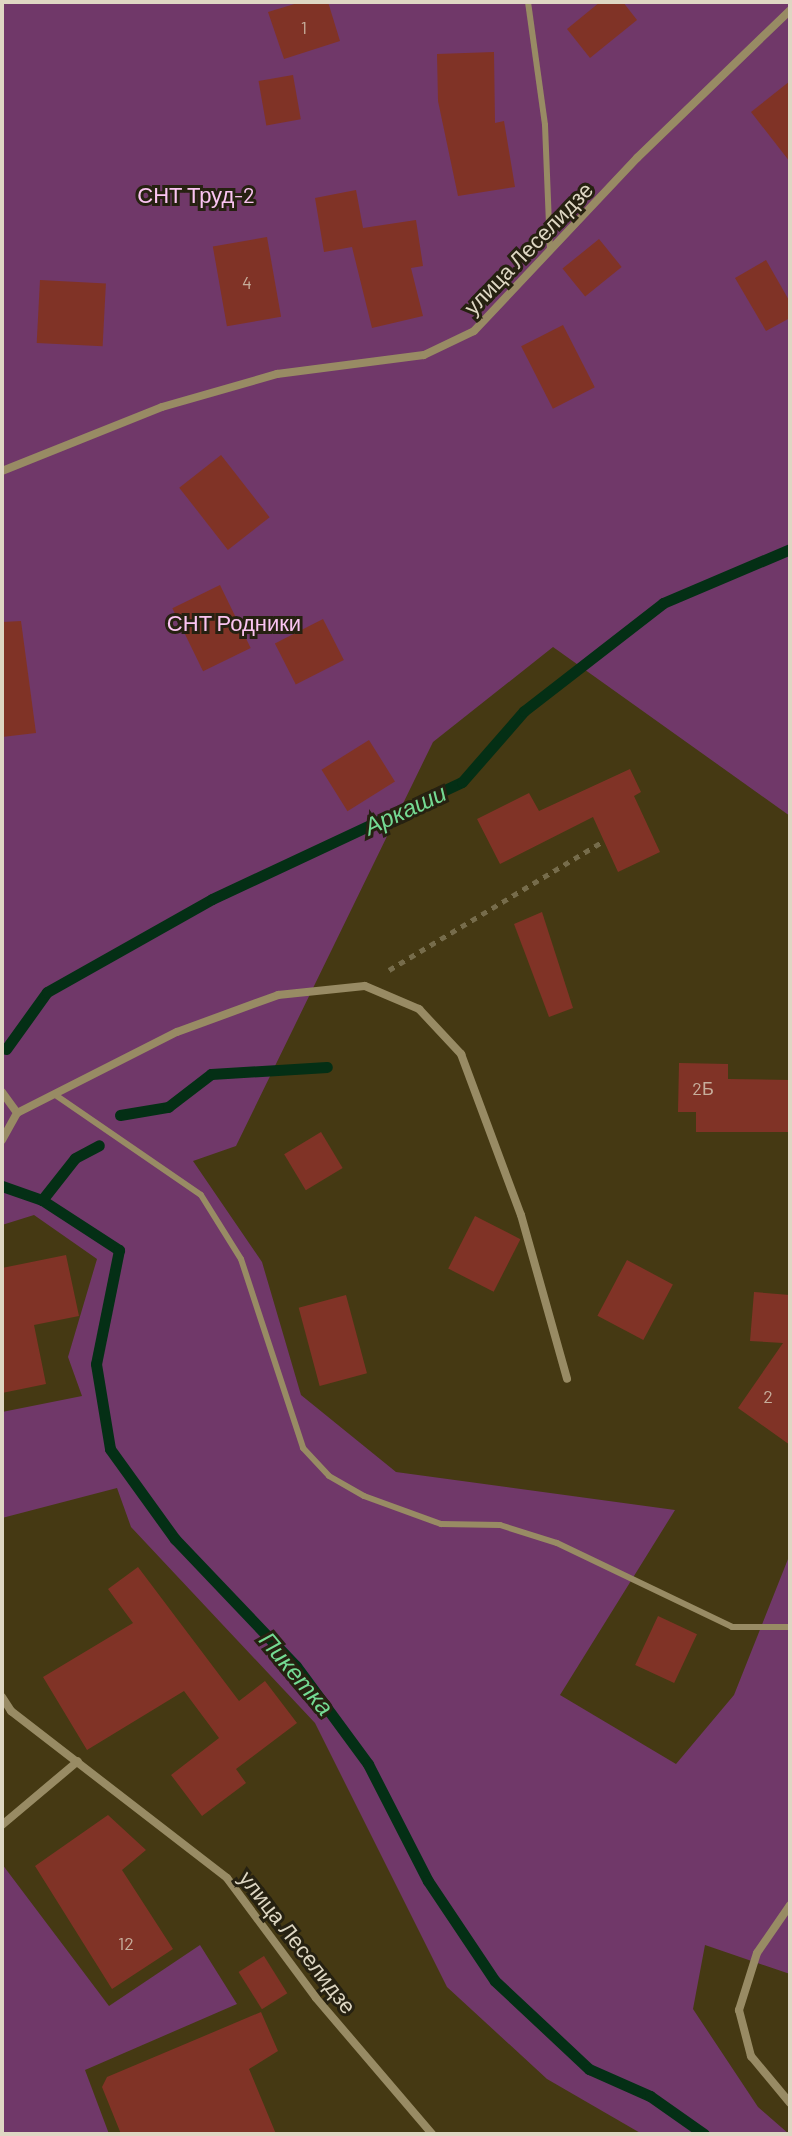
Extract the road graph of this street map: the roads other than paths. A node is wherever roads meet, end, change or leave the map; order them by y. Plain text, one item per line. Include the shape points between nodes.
1 (528, 2) edge
2 (788, 16) edge
3 (550, 255) junction
4 (2, 471) edge
5 (2, 1092) edge
6 (54, 1094) junction
7 (17, 1113) junction
8 (2, 1140) edge
9 (567, 1379) dead end
10 (790, 1627) edge
11 (2, 1697) edge
12 (78, 1761) junction
13 (2, 1825) edge
14 (790, 1905) edge
15 (790, 2103) edge
16 (432, 2134) edge

1 - 3 lane via 545,125
2 - 3 street, улица Леселидзе via 637,158
3 - 4 street, улица Леселидзе via 474,331 424,355 277,374 162,407
5 - 7 street
6 - 7 street
6 - 9 street via 177,1032 264,1000 365,986 419,1009 461,1054 521,1215
6 - 10 lane via 201,1195 241,1259 303,1448 329,1476 364,1496 441,1524 500,1525 557,1543 732,1627
7 - 8 street
11 - 12 street, улица Леселидзе
12 - 13 street
12 - 16 street, улица Леселидзе via 227,1878 316,1998
14 - 15 street via 757,1953 739,2010 751,2056

